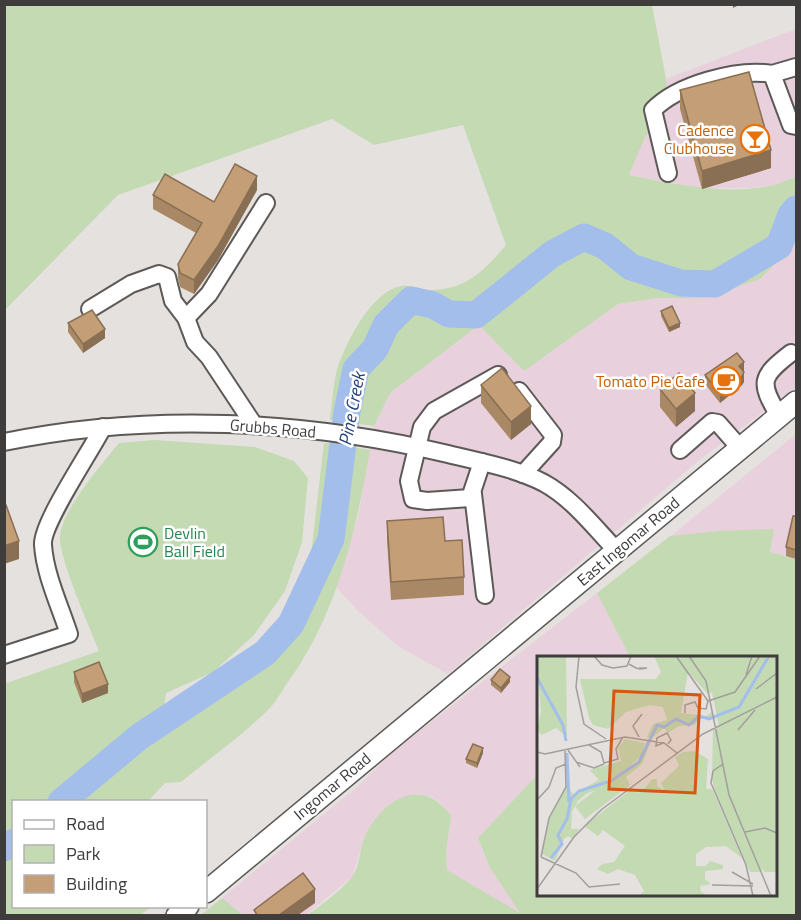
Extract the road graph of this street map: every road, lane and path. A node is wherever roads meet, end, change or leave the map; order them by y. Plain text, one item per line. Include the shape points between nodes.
1 (796, 67) edge
2 (772, 74) junction
3 (796, 126) edge
4 (668, 173) dead end
5 (266, 203) dead end
6 (90, 309) edge
7 (186, 318) junction
8 (791, 353) dead end
9 (796, 402) edge
10 (779, 416) junction
11 (254, 425) junction
12 (103, 427) junction
13 (4, 442) edge
14 (418, 447) junction
15 (740, 448) junction
16 (680, 450) dead end
17 (482, 462) junction
18 (523, 474) junction
19 (473, 494) junction
20 (617, 551) junction
21 (485, 595) dead end
22 (4, 655) edge
23 (459, 680) joint
24 (207, 891) edge

1 - 2 street
2 - 3 street via 791,125
2 - 4 street via 754,71 706,81 661,101 652,110
5 - 7 street via 209,294
6 - 7 street via 131,284 159,274 167,277 173,301
7 - 11 street via 195,342
8 - 10 street via 769,371 764,382 766,394
9 - 10 main road, East Ingomar Road
10 - 15 main road, East Ingomar Road
11 - 12 street, Grubbs Road
11 - 14 street, Grubbs Road
12 - 13 street, Grubbs Road
12 - 22 street via 48,522 42,542 69,633
14 - 17 street, Grubbs Road
14 - 18 street via 422,427 434,411 499,375 507,375 553,435 552,442
14 - 19 street via 409,481 413,499 466,499
15 - 16 street via 718,423 712,422
15 - 20 main road, East Ingomar Road
17 - 18 street, Grubbs Road
17 - 19 street
18 - 20 street, Grubbs Road via 562,495
19 - 21 street
20 - 23 main road, East Ingomar Road
23 - 24 main road, Ingomar Road

